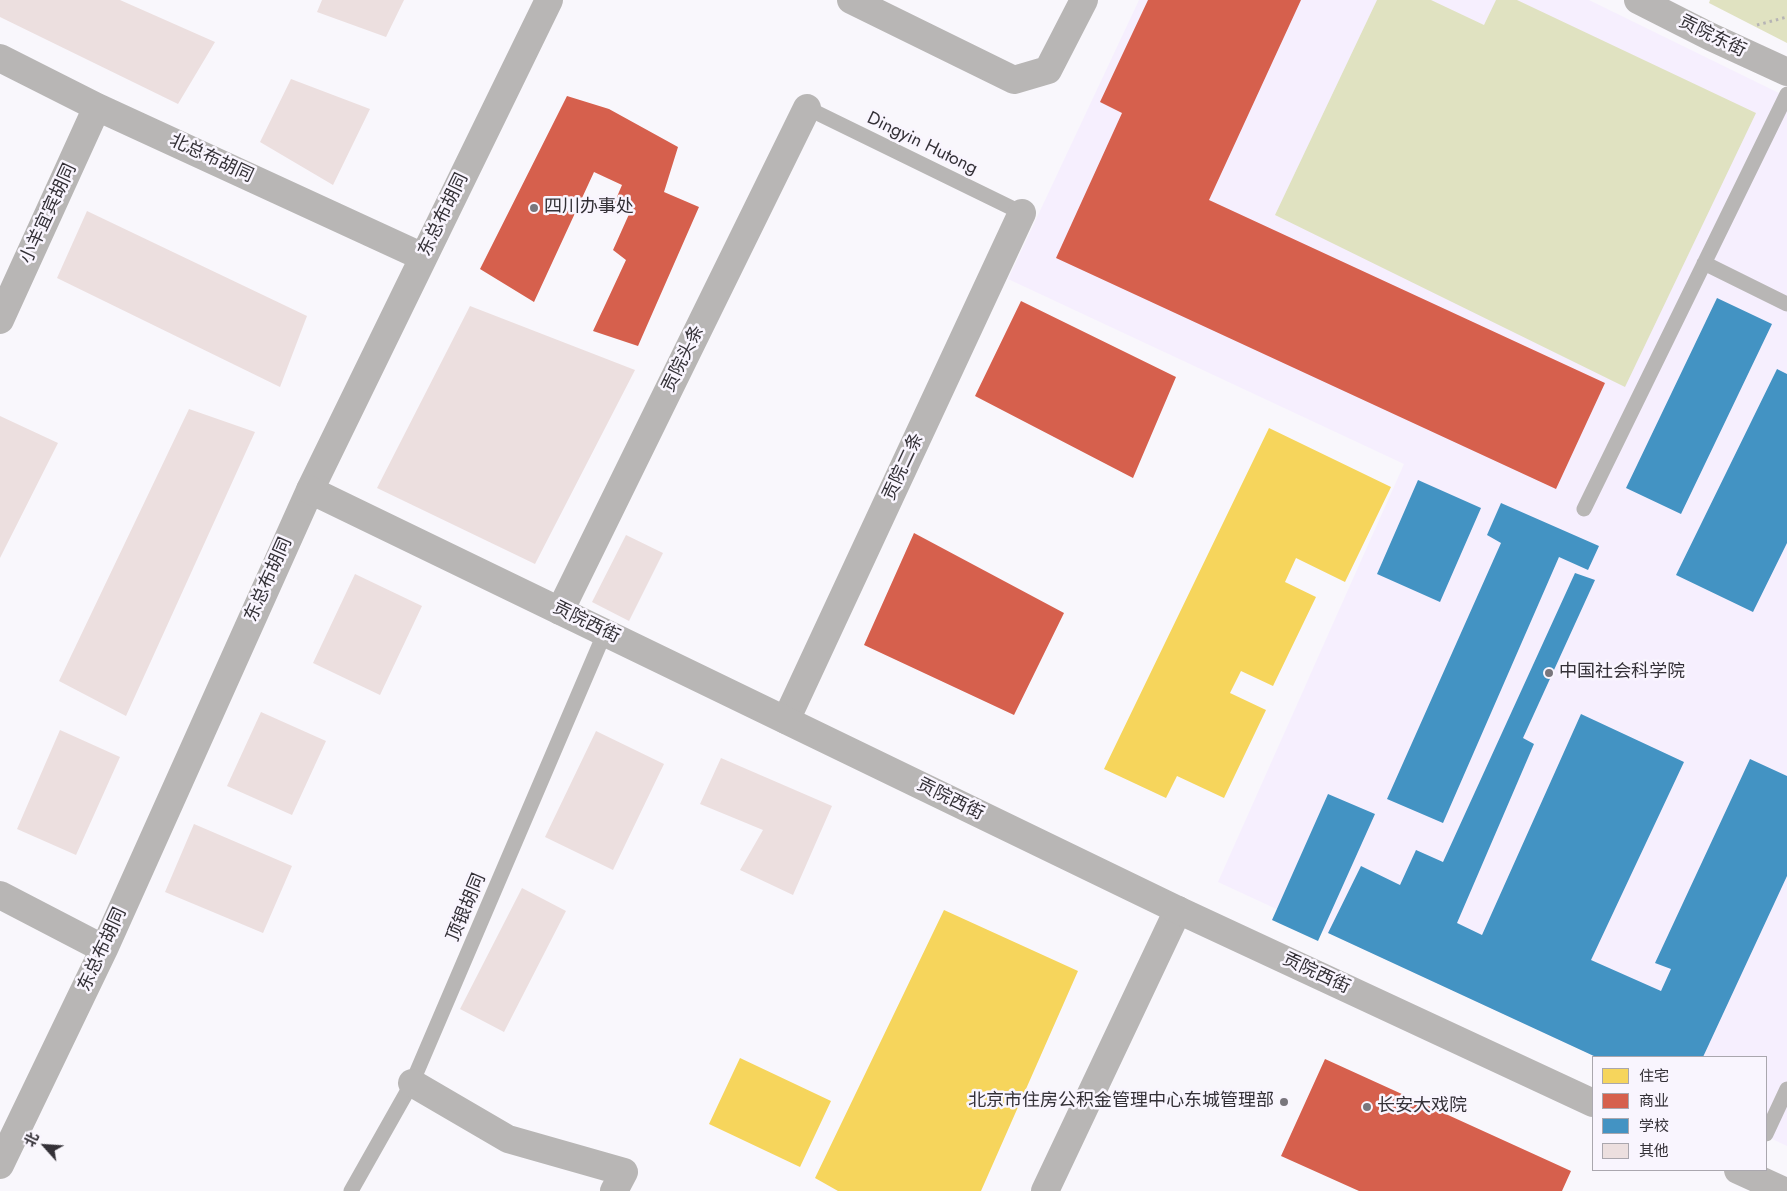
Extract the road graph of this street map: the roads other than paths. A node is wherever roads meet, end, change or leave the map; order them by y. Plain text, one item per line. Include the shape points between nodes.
1 (548, 0) edge
2 (851, 0) edge
3 (1084, 0) edge
4 (1638, 0) edge
5 (0, 58) edge
6 (1787, 72) edge
7 (1787, 94) edge
8 (98, 107) junction
9 (807, 108) joint
10 (1022, 213) joint
11 (423, 257) junction
12 (1704, 263) junction
13 (1787, 304) edge
14 (0, 320) edge
15 (310, 490) junction
16 (1584, 509) dead end
17 (560, 611) junction
18 (605, 632) junction
19 (786, 720) junction
20 (0, 894) edge
21 (1178, 910) junction
22 (104, 949) junction
23 (412, 1083) junction
24 (1787, 1089) edge
25 (1592, 1102) edge
26 (1767, 1132) edge
27 (0, 1165) edge
28 (1745, 1171) edge
29 (351, 1191) edge
30 (614, 1191) edge
31 (1045, 1191) edge
32 (1784, 1191) edge

1 - 11 street, 东总布胡同
2 - 3 street via 1014,80 1048,70
4 - 6 street, 贡院东街
5 - 8 street, 北总布胡同
7 - 12 lane
8 - 11 street, 北总布胡同
8 - 14 street, 小羊宜宾胡同
9 - 10 lane, Dingyin Hutong
9 - 17 street, 贡院头条
10 - 19 street, 贡院二条
11 - 15 street, 东总布胡同
12 - 13 lane
12 - 16 lane
15 - 17 street, 贡院西街
15 - 22 street, 东总布胡同
17 - 18 street, 贡院西街
18 - 19 street, 贡院西街
18 - 23 lane, 顶银胡同
19 - 21 street, 贡院西街
20 - 22 street
21 - 25 street, 贡院西街
21 - 31 street
22 - 27 street, 东总布胡同
23 - 29 lane, 顶银胡同
23 - 30 street via 508,1139 624,1172
24 - 26 lane
28 - 32 street

